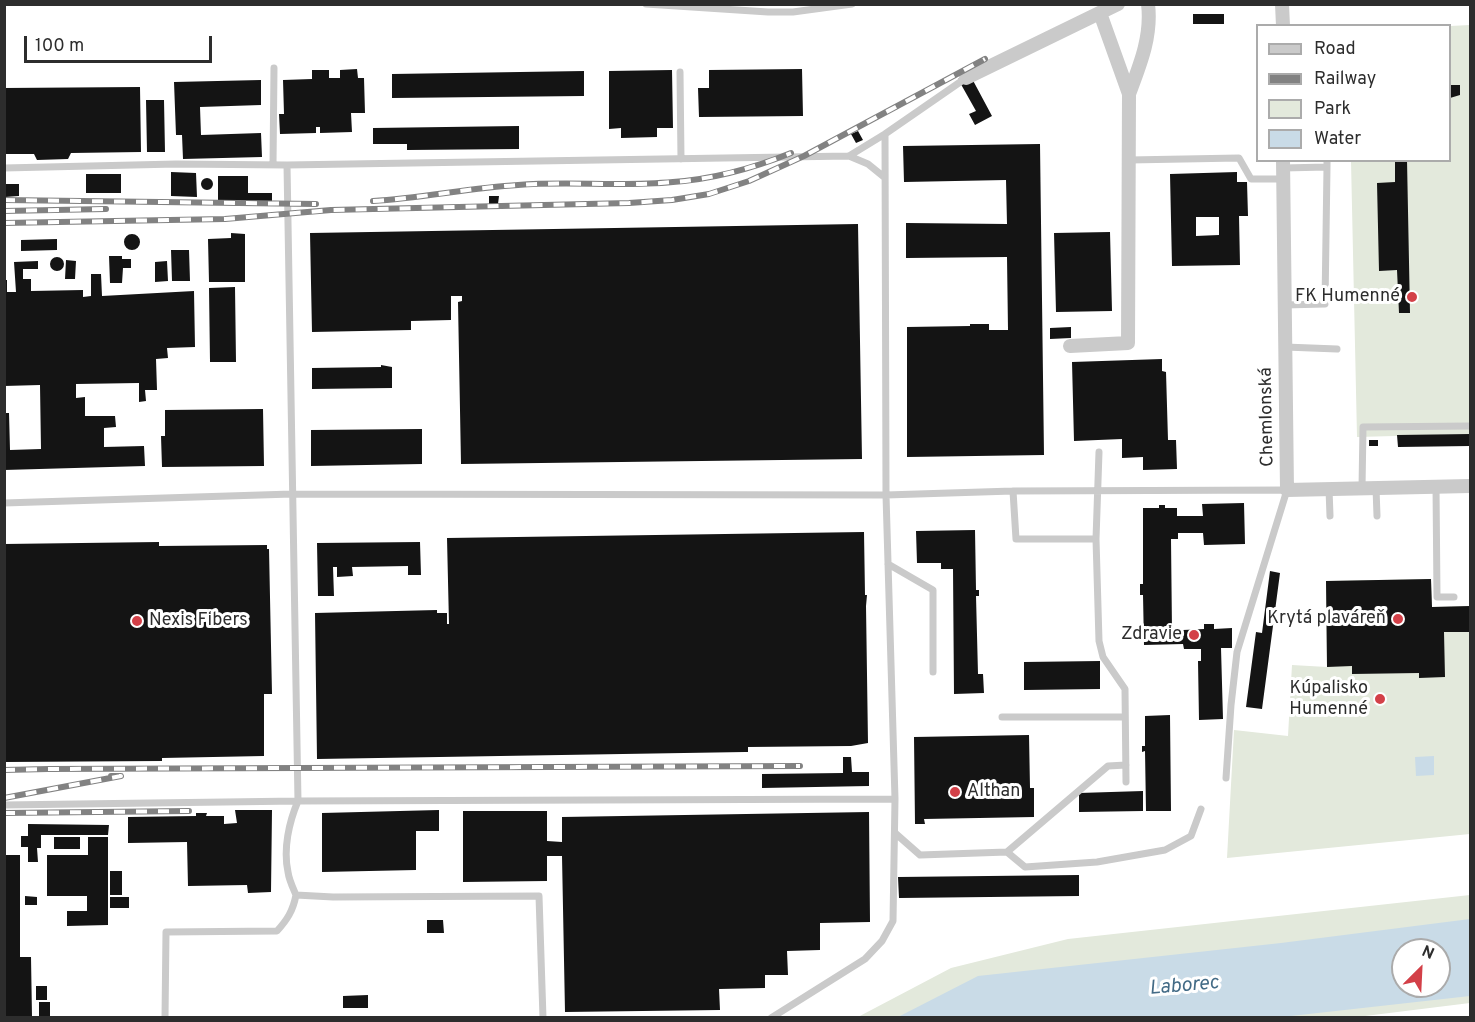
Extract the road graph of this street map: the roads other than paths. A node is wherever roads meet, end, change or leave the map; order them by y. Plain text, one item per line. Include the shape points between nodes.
1 (646, 4) edge
2 (852, 4) edge
3 (1118, 4) edge
4 (1148, 4) edge
5 (1282, 4) edge
6 (1100, 13) junction
7 (1283, 24) edge
8 (274, 68) dead end
9 (680, 72) dead end
10 (966, 78) joint
11 (1129, 94) junction
12 (885, 134) junction
13 (849, 156) junction
14 (681, 159) junction
15 (1129, 160) junction
16 (1327, 164) edge
17 (273, 165) junction
18 (287, 165) junction
19 (4, 168) edge
20 (1283, 169) edge
21 (884, 177) junction
22 (1284, 305) junction
23 (1070, 346) dead end
24 (1285, 347) junction
25 (1337, 348) dead end
26 (1470, 426) edge
27 (1099, 452) dead end
28 (1436, 486) junction
29 (1470, 486) edge
30 (1369, 488) junction
31 (1329, 489) junction
32 (1287, 490) junction
33 (1013, 491) junction
34 (1098, 492) junction
35 (292, 494) junction
36 (886, 495) junction
37 (4, 503) edge
38 (1329, 516) dead end
39 (1377, 516) dead end
40 (1096, 539) junction
41 (888, 564) junction
42 (1454, 597) dead end
43 (933, 672) dead end
44 (1002, 717) dead end
45 (1125, 717) junction
46 (1126, 765) junction
47 (1226, 778) dead end
48 (1126, 782) dead end
49 (895, 799) junction
50 (298, 801) junction
51 (4, 805) edge
52 (1201, 809) dead end
53 (895, 833) junction
54 (1008, 852) junction
55 (296, 896) junction
56 (165, 1017) edge
57 (543, 1017) edge
58 (771, 1017) edge

1 - 2 lane via 768,12
3 - 6 street
4 - 11 street via 1151,22
5 - 7 street
6 - 10 street
6 - 11 street
8 - 17 lane
9 - 14 lane
10 - 12 lane
11 - 15 street
12 - 13 lane
12 - 21 lane
13 - 14 lane
13 - 21 lane
14 - 18 lane
15 - 20 lane via 1239,158 1251,179
15 - 23 street via 1128,343
16 - 20 lane
16 - 22 lane via 1325,304
17 - 18 lane
17 - 19 lane
18 - 35 lane
20 - 22 street, Chemlonská
21 - 36 lane
22 - 24 street, Chemlonská
24 - 25 lane
24 - 32 street, Chemlonská
26 - 30 lane via 1363,427
27 - 34 lane
28 - 29 street, Chemlonská
28 - 30 street, Chemlonská
28 - 42 lane via 1437,597
30 - 31 street, Chemlonská
30 - 39 lane
31 - 32 street, Chemlonská
31 - 38 lane
32 - 34 lane
32 - 47 lane via 1237,652
33 - 34 lane
33 - 36 lane
33 - 40 lane via 1016,539
34 - 40 lane
35 - 36 lane
35 - 37 lane
35 - 50 lane
36 - 41 lane
40 - 45 lane via 1102,657 1125,689
41 - 43 lane via 933,590
41 - 49 lane
44 - 45 lane
45 - 46 lane
46 - 48 lane
46 - 54 lane via 1108,766
49 - 50 lane
49 - 53 lane
50 - 51 lane
50 - 55 lane via 286,850
52 - 54 lane via 1191,836 1165,850 1097,862 1025,867
53 - 54 lane via 920,855
53 - 58 lane via 893,921 882,941 865,958
55 - 56 lane via 287,920 277,930 166,932
55 - 57 lane via 539,896

